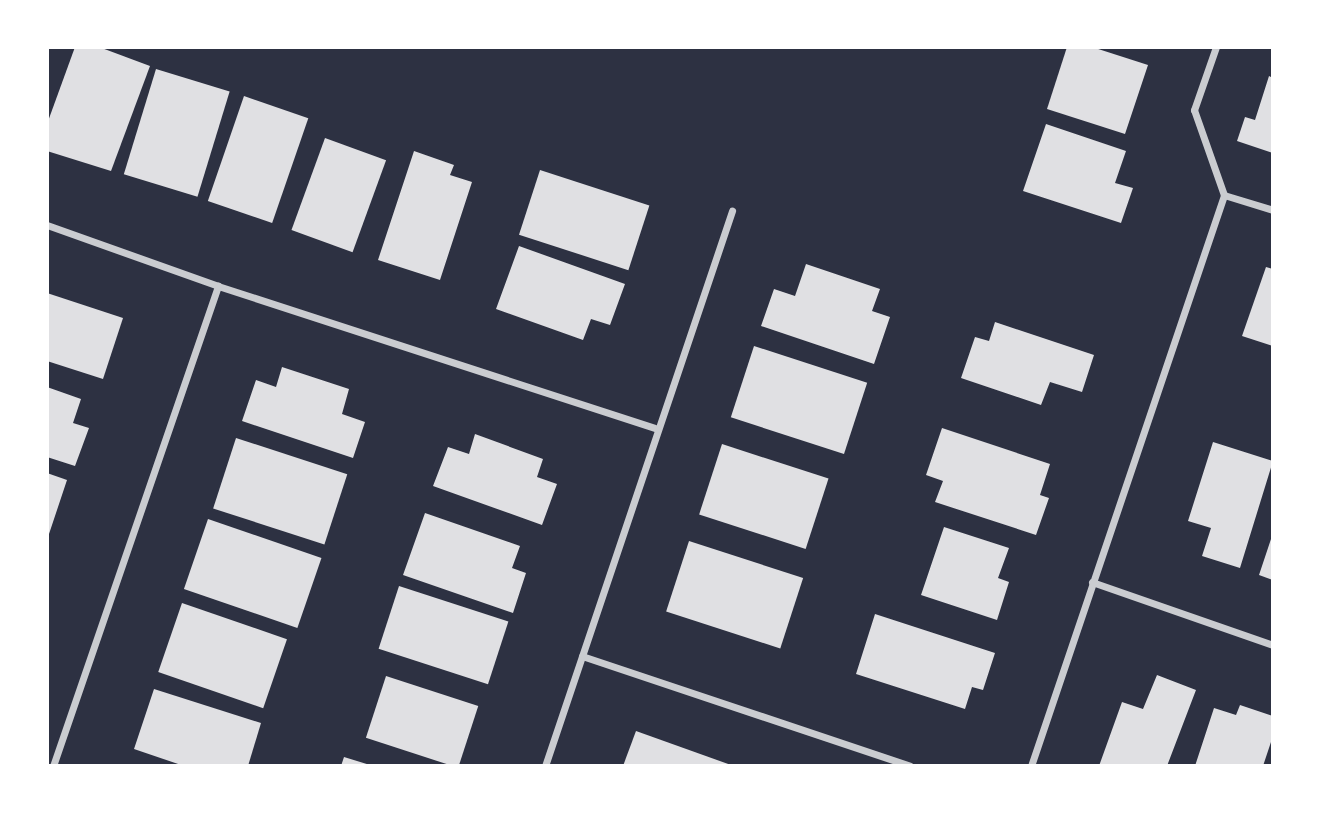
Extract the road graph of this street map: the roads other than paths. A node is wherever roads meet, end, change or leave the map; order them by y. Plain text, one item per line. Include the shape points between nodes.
1 (1216, 47) edge
2 (1224, 195) junction
3 (1273, 210) edge
4 (732, 211) dead end
5 (47, 225) edge
6 (218, 286) junction
7 (655, 428) junction
8 (1092, 582) junction
9 (1273, 645) edge
10 (582, 656) junction
11 (53, 766) edge
12 (545, 766) edge
13 (910, 766) edge
14 (1031, 766) edge

1 - 2 street via 1194,110
2 - 3 street
2 - 8 street
4 - 7 street
5 - 6 street
6 - 7 street
6 - 11 street
7 - 10 street
8 - 9 street
8 - 14 street
10 - 12 street
10 - 13 street

